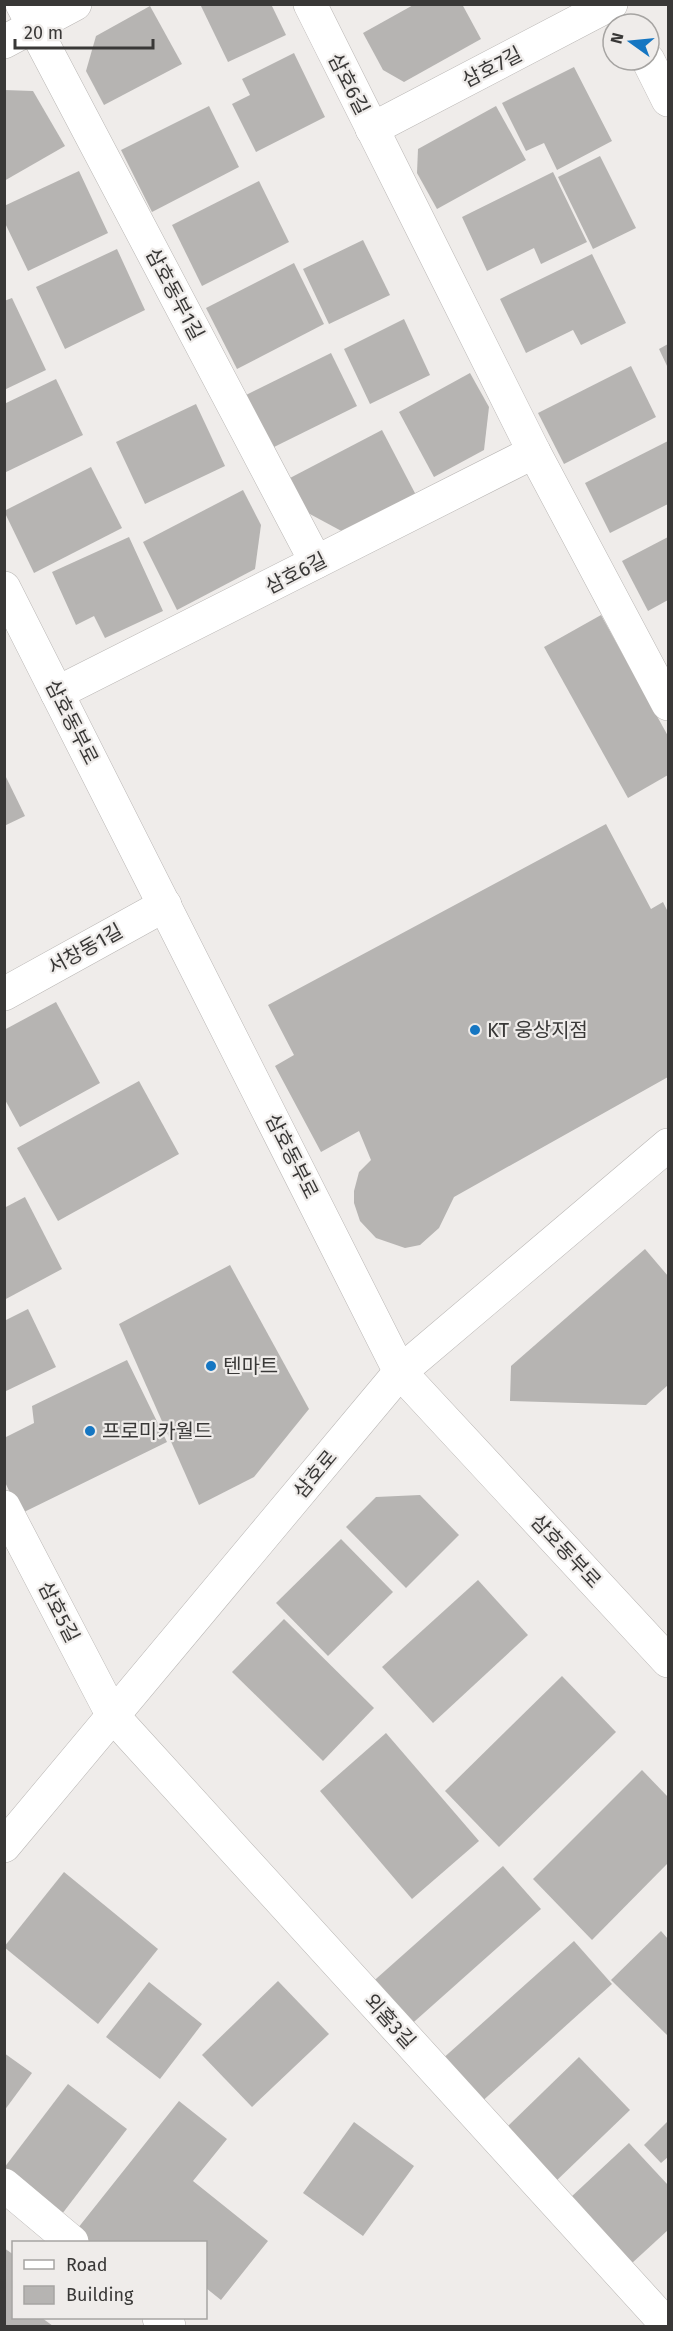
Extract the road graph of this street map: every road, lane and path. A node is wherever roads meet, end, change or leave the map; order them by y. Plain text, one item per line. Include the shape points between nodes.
1 (75, 4) edge
2 (310, 4) edge
3 (611, 4) edge
4 (28, 15) edge
5 (4, 42) edge
6 (654, 72) edge
7 (669, 100) edge
8 (372, 129) junction
9 (534, 452) junction
10 (316, 562) junction
11 (4, 588) edge
12 (57, 693) junction
13 (669, 704) edge
14 (165, 905) junction
15 (4, 994) edge
16 (669, 1145) edge
17 (400, 1372) junction
18 (4, 1507) edge
19 (669, 1661) edge
20 (113, 1716) junction
21 (4, 1846) edge
22 (4, 2185) edge
23 (71, 2241) edge
24 (668, 2326) edge

1 - 4 street
2 - 8 street, 삼호6길
3 - 8 street, 삼호7길
4 - 5 street
4 - 10 street, 삼호동부1길
6 - 7 street
8 - 9 street, 삼호6길
9 - 10 street, 삼호6길
9 - 13 street, 삼호6길
10 - 12 street, 삼호6길
11 - 12 street, 삼호동부로
12 - 14 street, 삼호동부로
14 - 15 street, 서창동1길
14 - 17 street, 삼호동부로
16 - 17 street, 삼호로
17 - 19 street, 삼호동부로
17 - 20 street, 삼호로
18 - 20 street, 삼호5길
20 - 21 street, 삼호로
20 - 24 street, 외홈3길
22 - 23 street

